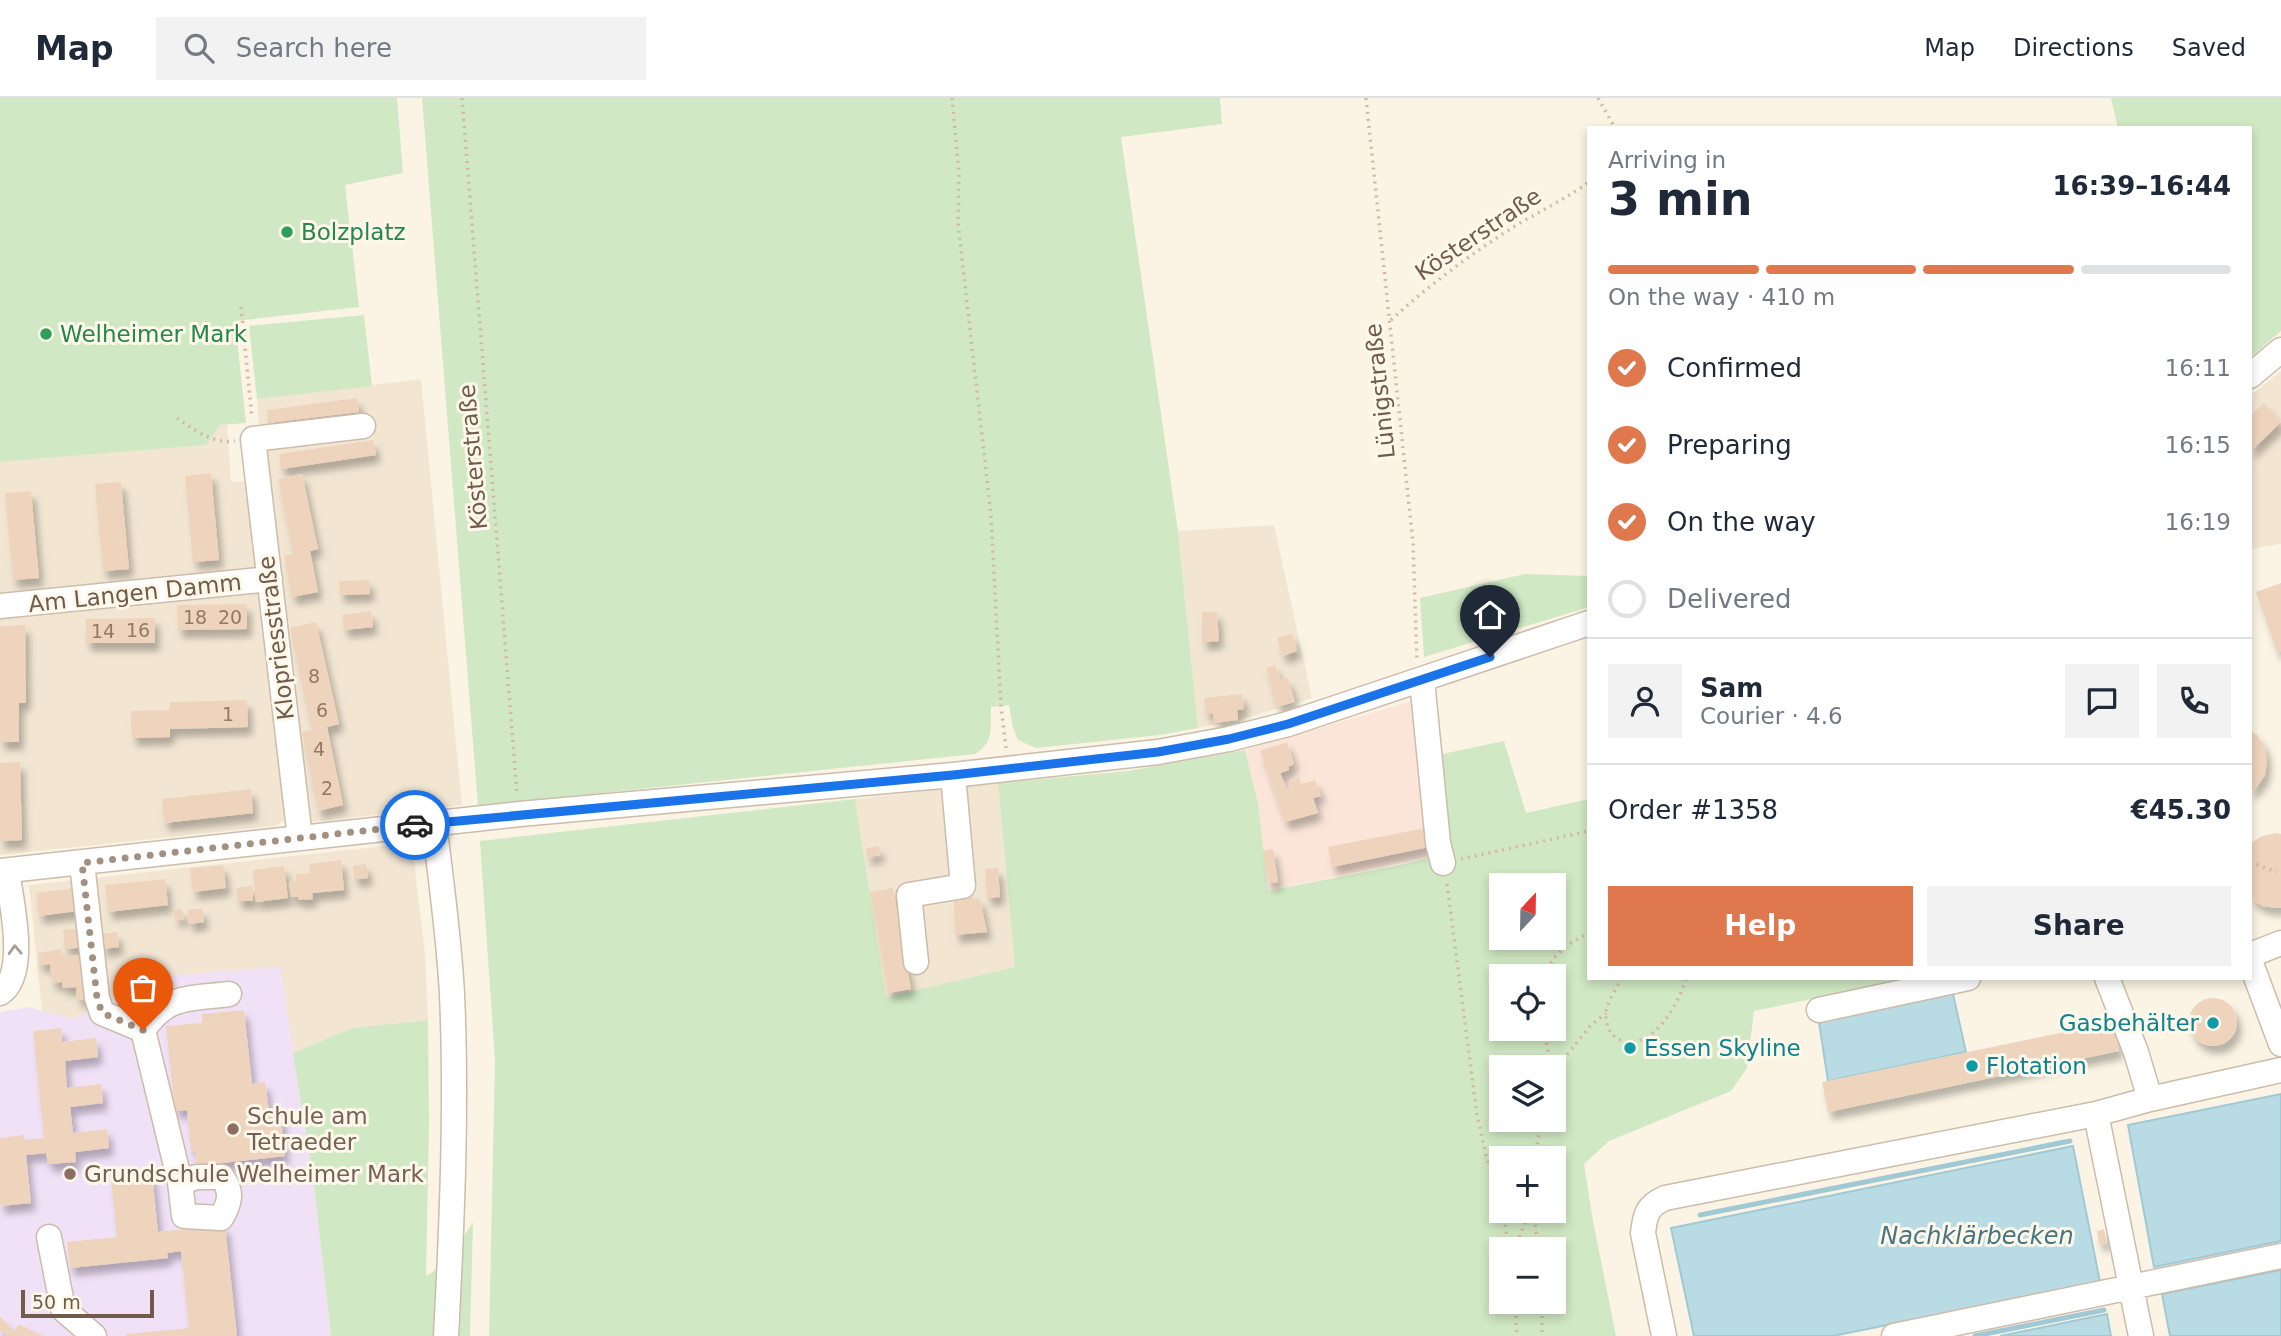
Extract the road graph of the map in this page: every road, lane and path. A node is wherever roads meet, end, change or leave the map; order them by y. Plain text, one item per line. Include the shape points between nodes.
1 (462, 98) edge
2 (952, 98) edge
3 (1366, 98) edge
4 (1598, 98) edge
5 (1614, 126) edge
6 (1587, 183) edge
7 (241, 307) dead end
8 (1391, 320) junction
9 (2281, 349) edge
10 (2252, 374) edge
11 (177, 418) dead end
12 (363, 426) dead end
13 (253, 439) junction
14 (270, 579) junction
15 (0, 606) edge
16 (1587, 624) edge
17 (1422, 680) junction
18 (1008, 770) junction
19 (953, 775) junction
20 (520, 814) junction
21 (434, 823) junction
22 (1587, 831) edge
23 (300, 838) junction
24 (82, 863) junction
25 (1443, 863) junction
26 (2252, 863) edge
27 (4, 871) edge
28 (2277, 872) dead end
29 (1587, 934) edge
30 (2281, 943) edge
31 (2252, 954) edge
32 (916, 962) dead end
33 (1550, 964) edge
34 (2252, 966) edge
35 (1621, 980) edge
36 (1685, 980) edge
37 (1960, 980) edge
38 (2108, 980) edge
39 (0, 993) edge
40 (229, 994) dead end
41 (1819, 1010) dead end
42 (1606, 1012) junction
43 (143, 1030) junction
44 (2281, 1044) edge
45 (1565, 1055) edge
46 (2281, 1070) edge
47 (2150, 1099) junction
48 (2096, 1114) junction
49 (1489, 1164) edge
50 (180, 1182) dead end
51 (49, 1237) dead end
52 (2281, 1256) edge
53 (2132, 1288) junction
54 (1515, 1314) edge
55 (1542, 1314) edge
56 (94, 1336) edge
57 (446, 1336) edge
58 (1517, 1336) edge
59 (1542, 1336) edge
60 (1664, 1336) edge
61 (1894, 1336) edge
62 (2141, 1336) edge

1 - 20 path, Kösterstraße
2 - 18 path via 960,174 958,223 991,515
3 - 8 path, Lünigstraße
4 - 5 path
6 - 8 path, Kösterstraße via 1457,267
7 - 13 path
8 - 17 path, Lünigstraße via 1413,543 1416,657
9 - 10 street
11 - 13 path via 223,442
12 - 13 street
13 - 14 street, Klopriesstraße
14 - 15 street, Am Langen Damm
14 - 23 street, Klopriesstraße
16 - 17 street
17 - 18 street via 1229,739
17 - 25 street
18 - 19 street
19 - 20 street
19 - 32 street via 963,886 909,895
20 - 21 street
21 - 23 street
21 - 57 street via 453,1030
22 - 25 path
23 - 24 street
24 - 27 street
24 - 43 street via 102,1013
25 - 49 path via 1477,1115
26 - 28 path
39 -> 27 street via 11,982 17,955
29 - 33 path via 1569,943
30 - 31 street
34 - 44 street
35 - 42 path
36 - 42 path via 1664,1020 1635,1042 1618,1041
37 - 41 street
38 - 47 street
40 - 43 street via 164,1006
42 - 45 path
43 - 50 street
46 - 47 street
47 - 48 street
48 - 53 street
48 - 60 street via 1665,1198 1650,1205 1643,1234
51 - 56 street via 63,1309
52 - 53 street
53 - 61 street
53 - 62 street
54 - 58 path
55 - 59 path

